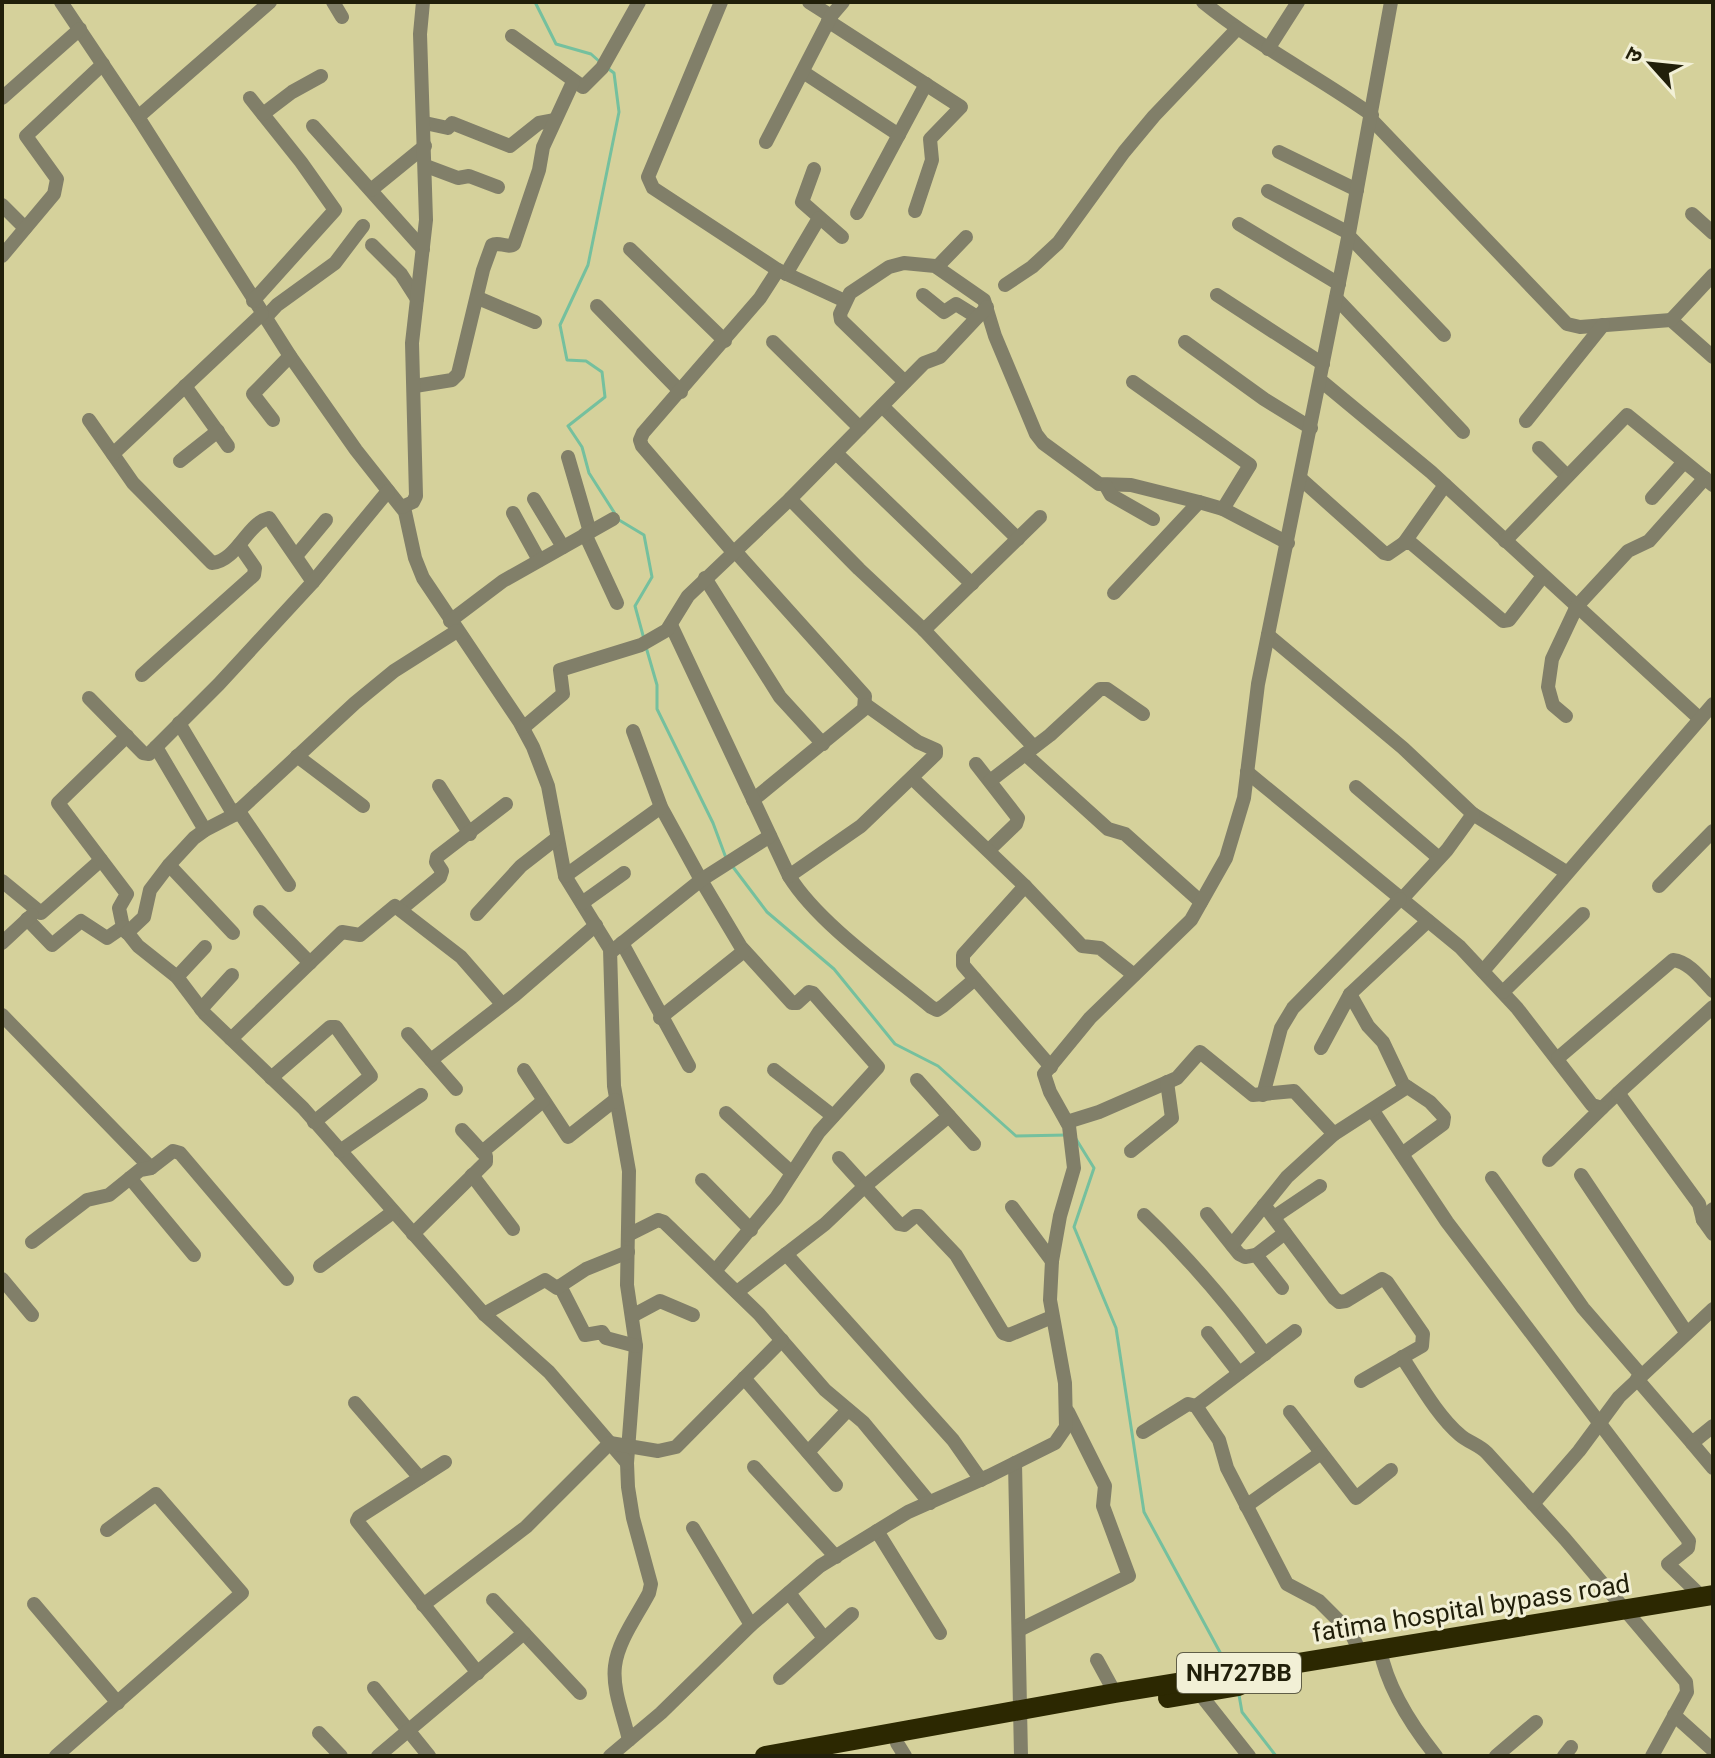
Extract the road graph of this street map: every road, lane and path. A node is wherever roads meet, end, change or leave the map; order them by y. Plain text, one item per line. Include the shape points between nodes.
1 (61, 2) edge
2 (270, 2) edge
3 (333, 2) edge
4 (423, 2) edge
5 (639, 2) edge
6 (721, 2) edge
7 (809, 2) edge
8 (843, 2) edge
9 (1203, 2) edge
10 (1298, 2) edge
11 (1391, 2) edge
12 (342, 17) dead end
13 (830, 19) junction
14 (80, 29) junction
15 (1237, 29) junction
16 (512, 36) dead end
17 (1268, 49) junction
18 (103, 64) junction
19 (803, 72) junction
20 (321, 76) dead end
21 (573, 82) junction
22 (926, 84) junction
23 (2, 98) edge
24 (250, 98) dead end
25 (263, 114) junction
26 (138, 117) junction
27 (1371, 117) junction
28 (555, 120) junction
29 (425, 123) junction
30 (313, 126) dead end
31 (899, 135) junction
32 (766, 142) dead end
33 (425, 146) junction
34 (1279, 152) dead end
35 (426, 166) junction
36 (814, 169) dead end
37 (498, 187) dead end
38 (371, 190) junction
39 (1357, 190) junction
40 (1268, 191) dead end
41 (2, 205) edge
42 (915, 211) dead end
43 (857, 213) dead end
44 (1692, 214) dead end
45 (819, 218) junction
46 (1239, 224) dead end
47 (363, 226) dead end
48 (25, 228) junction
49 (1713, 233) edge
50 (1349, 234) junction
51 (842, 237) dead end
52 (966, 237) dead end
53 (372, 245) dead end
54 (423, 249) junction
55 (630, 249) dead end
56 (2, 256) edge
57 (937, 267) junction
58 (782, 272) junction
59 (1713, 275) edge
60 (1005, 285) dead end
61 (1338, 291) junction
62 (923, 295) dead end
63 (1217, 295) dead end
64 (478, 298) junction
65 (417, 299) junction
66 (253, 301) junction
67 (845, 301) junction
68 (597, 306) dead end
69 (982, 312) junction
70 (263, 316) junction
71 (1671, 320) junction
72 (535, 322) dead end
73 (1603, 325) junction
74 (1444, 335) dead end
75 (725, 341) junction
76 (773, 342) dead end
77 (1185, 342) dead end
78 (290, 356) junction
79 (1713, 357) edge
80 (1323, 364) junction
81 (1320, 380) junction
82 (905, 382) junction
83 (1133, 382) dead end
84 (185, 386) junction
85 (415, 386) junction
86 (681, 392) junction
87 (882, 406) junction
88 (89, 420) dead end
89 (273, 420) dead end
90 (1526, 421) dead end
91 (860, 428) junction
92 (1311, 428) junction
93 (218, 431) junction
94 (1463, 432) dead end
95 (228, 446) dead end
96 (1539, 448) dead end
97 (836, 453) junction
98 (113, 454) junction
99 (568, 457) dead end
100 (180, 461) dead end
101 (1684, 462) junction
102 (1567, 476) junction
103 (1301, 479) junction
104 (1709, 482) edge
105 (1445, 485) junction
106 (1106, 486) junction
107 (388, 491) junction
108 (1652, 498) dead end
109 (534, 499) dead end
110 (790, 499) junction
111 (1199, 502) junction
112 (402, 507) junction
113 (1223, 509) junction
114 (513, 513) dead end
115 (1040, 517) dead end
116 (613, 519) dead end
117 (1153, 519) dead end
118 (326, 520) dead end
119 (587, 533) junction
120 (1018, 539) junction
121 (1505, 541) junction
122 (1288, 543) junction
123 (1404, 543) junction
124 (239, 545) junction
125 (563, 547) junction
126 (733, 551) junction
127 (296, 556) junction
128 (539, 560) junction
129 (1543, 576) junction
130 (705, 578) junction
131 (313, 582) junction
132 (972, 584) junction
133 (1114, 593) dead end
134 (617, 603) dead end
135 (1577, 606) junction
136 (671, 625) junction
137 (454, 626) junction
138 (924, 630) junction
139 (1268, 635) junction
140 (142, 675) dead end
141 (89, 698) dead end
142 (1713, 704) edge
143 (866, 705) junction
144 (1143, 714) dead end
145 (1566, 716) dead end
146 (1700, 719) junction
147 (179, 723) junction
148 (523, 728) junction
149 (633, 731) dead end
150 (127, 736) junction
151 (823, 744) junction
152 (156, 747) junction
153 (1030, 750) junction
154 (297, 756) junction
155 (976, 764) dead end
156 (1247, 772) junction
157 (913, 779) junction
158 (990, 781) junction
159 (439, 786) dead end
160 (1356, 787) dead end
161 (753, 800) junction
162 (506, 804) dead end
163 (363, 806) dead end
164 (661, 807) junction
165 (236, 812) junction
166 (1473, 814) junction
167 (205, 830) junction
168 (1713, 831) edge
169 (470, 834) junction
170 (770, 836) junction
171 (557, 838) junction
172 (989, 850) junction
173 (1439, 858) junction
174 (101, 860) junction
175 (169, 865) junction
176 (1566, 872) junction
177 (624, 873) dead end
178 (565, 876) junction
179 (789, 876) junction
180 (701, 880) junction
181 (2, 881) edge
182 (289, 885) dead end
183 (1025, 886) junction
184 (1659, 886) dead end
185 (1400, 900) junction
186 (1201, 902) junction
187 (582, 903) junction
188 (401, 909) junction
189 (260, 912) dead end
190 (477, 914) dead end
191 (1583, 914) dead end
192 (31, 915) junction
193 (1428, 921) junction
194 (596, 925) junction
195 (125, 930) junction
196 (233, 933) dead end
197 (2, 943) edge
198 (205, 947) dead end
199 (616, 948) junction
200 (744, 951) junction
201 (310, 963) junction
202 (1483, 971) junction
203 (232, 975) dead end
204 (1134, 975) junction
205 (177, 977) junction
206 (975, 979) junction
207 (1713, 991) edge
208 (1503, 992) junction
209 (1350, 994) junction
210 (502, 1004) junction
211 (1713, 1007) edge
212 (201, 1009) junction
213 (2, 1015) edge
214 (660, 1018) junction
215 (408, 1034) dead end
216 (231, 1039) junction
217 (1321, 1048) dead end
218 (1558, 1058) junction
219 (431, 1060) junction
220 (689, 1066) dead end
221 (1051, 1067) junction
222 (524, 1070) dead end
223 (774, 1070) dead end
224 (271, 1078) junction
225 (917, 1080) dead end
226 (1167, 1082) junction
227 (1407, 1087) junction
228 (456, 1089) dead end
229 (1618, 1093) junction
230 (421, 1095) dead end
231 (1263, 1095) junction
232 (615, 1100) junction
233 (543, 1101) junction
234 (1602, 1108) junction
235 (1373, 1111) junction
236 (726, 1113) dead end
237 (833, 1116) junction
238 (949, 1116) junction
239 (314, 1122) junction
240 (1068, 1124) junction
241 (462, 1130) dead end
242 (1334, 1134) junction
243 (974, 1144) dead end
244 (340, 1151) junction
245 (1131, 1151) dead end
246 (482, 1152) junction
247 (1402, 1154) junction
248 (839, 1158) dead end
249 (1549, 1160) dead end
250 (151, 1168) junction
251 (792, 1173) junction
252 (472, 1175) junction
253 (1581, 1175) dead end
254 (130, 1178) junction
255 (1492, 1178) dead end
256 (702, 1180) dead end
257 (1320, 1186) dead end
258 (864, 1187) junction
259 (1264, 1205) junction
260 (1012, 1207) dead end
261 (393, 1212) junction
262 (1207, 1214) dead end
263 (1708, 1214) edge
264 (1144, 1215) dead end
265 (1274, 1217) junction
266 (513, 1229) dead end
267 (751, 1230) junction
268 (1285, 1233) junction
269 (413, 1234) junction
270 (1713, 1234) edge
271 (628, 1235) junction
272 (32, 1242) dead end
273 (1232, 1245) junction
274 (628, 1252) junction
275 (786, 1254) junction
276 (194, 1255) dead end
277 (1256, 1255) junction
278 (1052, 1261) junction
279 (320, 1266) dead end
280 (715, 1271) junction
281 (2, 1279) edge
282 (287, 1279) dead end
283 (560, 1286) junction
284 (1282, 1288) dead end
285 (737, 1292) junction
286 (1713, 1309) edge
287 (484, 1314) junction
288 (32, 1315) dead end
289 (693, 1315) dead end
290 (632, 1316) junction
291 (1052, 1317) junction
292 (1295, 1331) dead end
293 (1686, 1332) junction
294 (1208, 1333) dead end
295 (782, 1340) junction
296 (636, 1346) junction
297 (1265, 1354) junction
298 (1402, 1357) junction
299 (1239, 1373) junction
300 (1639, 1377) junction
301 (744, 1378) junction
302 (1361, 1381) dead end
303 (355, 1403) dead end
304 (1196, 1406) junction
305 (1066, 1409) junction
306 (848, 1410) junction
307 (1290, 1412) dead end
308 (1599, 1424) junction
309 (1713, 1426) edge
310 (1143, 1432) dead end
311 (610, 1443) junction
312 (1692, 1443) junction
313 (629, 1445) junction
314 (808, 1452) junction
315 (1321, 1453) junction
316 (445, 1462) dead end
317 (627, 1463) junction
318 (1015, 1463) junction
319 (754, 1467) dead end
320 (1713, 1468) edge
321 (1391, 1470) dead end
322 (420, 1478) junction
323 (981, 1480) junction
324 (836, 1485) dead end
325 (930, 1503) junction
326 (1533, 1504) junction
327 (1246, 1506) junction
328 (693, 1528) dead end
329 (107, 1530) dead end
330 (877, 1531) junction
331 (836, 1557) junction
332 (789, 1593) junction
333 (493, 1600) dead end
334 (1709, 1600) edge
335 (34, 1604) dead end
336 (423, 1605) junction
337 (852, 1614) dead end
338 (1629, 1616) junction
339 (751, 1625) junction
340 (1019, 1630) junction
341 (524, 1633) junction
342 (940, 1633) dead end
343 (824, 1638) junction
344 (1374, 1654) junction
345 (1097, 1660) dead end
346 (478, 1673) junction
347 (780, 1678) dead end
348 (374, 1688) dead end
349 (580, 1693) dead end
350 (1115, 1693) junction
351 (1152, 1694) junction
352 (1200, 1694) junction
353 (118, 1703) junction
354 (1674, 1715) junction
355 (1021, 1717) junction
356 (1536, 1722) dead end
357 (408, 1730) junction
358 (319, 1733) dead end
359 (629, 1740) junction
360 (901, 1750) edge
361 (1713, 1750) edge
362 (56, 1756) edge
363 (341, 1756) edge
364 (378, 1756) edge
365 (429, 1756) edge
366 (610, 1756) edge
367 (765, 1756) edge
368 (826, 1756) edge
369 (1021, 1756) edge
370 (1249, 1756) edge
371 (1436, 1756) edge
372 (1496, 1756) edge
373 (1652, 1756) edge

1 - 14 street
2 - 26 street
3 - 12 street
4 - 29 street
5 - 21 street via 586,86
6 - 58 street via 649,182
7 - 13 street
8 - 13 street
9 - 15 street
10 - 17 street
11 - 27 street
13 - 19 street
13 - 22 street
14 - 18 street
14 - 23 street
15 - 17 street
15 - 60 street via 1154,116 1058,243
16 - 21 street
17 - 27 street via 1324,81
18 - 26 street
18 - 48 street via 26,136 57,179 54,194
19 - 31 street
19 - 32 street
20 - 25 street
21 - 28 street
22 - 31 street
22 - 42 street via 961,107 930,139 932,160
24 - 25 street
25 - 66 street via 335,210
26 - 66 street
27 - 39 street
27 - 73 street via 1561,320 1574,326
28 - 29 street via 539,123 510,146 452,123 448,128
28 - 64 street via 514,244 492,245
29 - 33 street
30 - 38 street
31 - 43 street
33 - 35 street
33 - 38 street
34 - 39 street
35 - 37 street
35 - 54 street
36 - 45 street via 802,202
38 - 54 street
39 - 50 street
40 - 50 street
41 - 48 street
44 - 49 street
45 - 51 street
45 - 58 street
46 - 61 street
47 - 70 street via 335,263
48 - 56 street
50 - 61 street
50 - 74 street
52 - 57 street
53 - 65 street via 405,278
54 - 65 street
55 - 75 street
57 - 67 street via 894,265
57 - 69 street via 981,297
58 - 67 street
58 - 75 street
59 - 71 street
61 - 80 street
61 - 94 street
62 - 69 street via 944,312 956,304
63 - 80 street
64 - 72 street
64 - 85 street via 456,378
65 - 85 street
66 - 70 street
67 - 82 street via 841,320
68 - 86 street
69 - 82 street via 940,357 924,363
69 - 106 street via 1039,439
70 - 78 street
70 - 84 street
71 - 73 street
71 - 79 street
73 - 90 street
75 - 86 street
76 - 91 street
77 - 92 street
78 - 89 street via 253,394
78 - 107 street
80 - 81 street
81 - 92 street
81 - 105 street
82 - 87 street
83 - 113 street via 1250,465
84 - 93 street
84 - 98 street
85 - 112 street via 416,496
86 - 126 street via 643,433 641,443
87 - 91 street
87 - 120 street
88 - 98 street
91 - 97 street
92 - 103 street
93 - 95 street
93 - 100 street
96 - 102 street
97 - 110 street
97 - 132 street
98 - 124 street via 144,495 212,563
99 - 119 street
101 - 102 street via 1627,415
101 - 104 street
101 - 108 street
102 - 121 street
103 - 122 street
103 - 123 street via 1384,553
104 - 135 street via 1649,541 1628,551
105 - 121 street
105 - 123 street
106 - 111 street via 1131,485
106 - 117 street via 1111,495
107 - 112 street
107 - 131 street
109 - 125 street
110 - 126 street
110 - 138 street
111 - 113 street
111 - 133 street
112 - 137 street via 418,567
113 - 122 street
114 - 128 street
115 - 120 street
116 - 119 street
118 - 127 street
119 - 125 street
119 - 134 street
120 - 132 street
121 - 129 street
122 - 139 street
123 - 129 street via 1416,546 1503,621
124 - 127 street via 269,518
124 - 140 street via 255,568 254,575
125 - 128 street
126 - 130 street
126 - 143 street via 865,696
127 - 131 street
128 - 137 street via 503,581
129 - 135 street
130 - 136 street
130 - 151 street via 780,697
131 - 147 street
132 - 138 street
135 - 145 street via 1552,659 1548,687 1553,705
135 - 146 street
136 - 148 street via 641,645 560,670 563,694
136 - 161 street
137 - 148 street
137 - 154 street
138 - 153 street
139 - 156 street
139 - 166 street
141 - 150 street
142 - 146 street
143 - 151 street
143 - 157 street via 936,750
144 - 153 street via 1104,688
146 - 176 street
147 - 152 street
147 - 165 street
148 - 171 street via 545,778
149 - 164 street
150 - 152 street via 146,755
150 - 174 street via 58,803
151 - 161 street
152 - 167 street
153 - 158 street
153 - 186 street via 1108,829 1125,834
154 - 163 street
154 - 165 street
155 - 158 street
156 - 185 street
156 - 186 street via 1226,858
157 - 172 street
157 - 179 street via 861,826
158 - 172 street via 1018,818
159 - 169 street
160 - 173 street
161 - 170 street
162 - 169 street
164 - 178 street
164 - 180 street
165 - 167 street
165 - 182 street
166 - 173 street
166 - 176 street
167 - 175 street
168 - 184 street
169 - 188 street via 437,857 440,877
170 - 179 street
170 - 180 street
171 - 178 street
171 - 190 street via 521,866
172 - 183 street
173 - 185 street
174 - 192 street via 45,912
174 - 195 street via 127,894 119,908
175 - 195 street via 150,890 144,917
175 - 196 street
176 - 202 street
177 - 187 street
178 - 187 street
179 - 206 street via 811,906 931,1007 937,1010
180 - 199 street
180 - 200 street
181 - 192 street
183 - 204 street via 1082,946 1100,948
183 - 206 street via 963,955 963,965
185 - 193 street
185 - 231 street via 1286,1018
186 - 204 street via 1191,920
187 - 194 street
188 - 201 street via 391,907 357,937 342,932
188 - 210 street via 461,957
189 - 201 street
191 - 208 street
192 - 195 street via 52,945 81,921 107,938
192 - 197 street
193 - 202 street
193 - 209 street
194 - 199 street
194 - 210 street
195 - 205 street
198 - 205 street
199 - 214 street
199 - 232 street
200 - 214 street
200 - 237 street via 792,1003 813,993 877,1063
201 - 216 street
202 - 208 street
203 - 212 street
204 - 221 street
205 - 212 street
206 - 221 street
207 - 218 street via 1688,966 1673,960
208 - 218 street
209 - 217 street
209 - 227 street
210 - 219 street
211 - 229 street
212 - 216 street
213 - 250 street
214 - 220 street
215 - 219 street
216 - 224 street
218 - 234 street via 1592,1105
219 - 228 street
221 - 240 street via 1044,1074
222 - 233 street
223 - 237 street
224 - 239 street
224 - 239 street via 336,1027 371,1076
225 - 238 street
226 - 231 street via 1180,1076 1200,1052 1253,1095
226 - 240 street
226 - 245 street via 1172,1118
227 - 235 street
227 - 247 street via 1445,1120
229 - 234 street
229 - 263 street
230 - 244 street
231 - 242 street via 1294,1091
232 - 233 street via 568,1137
232 - 271 street via 628,1158
233 - 246 street
234 - 249 street
235 - 242 street
235 - 247 street
236 - 251 street
237 - 251 street
238 - 243 street
238 - 258 street
239 - 244 street
240 - 278 street via 1074,1168
241 - 246 street
242 - 259 street
244 - 261 street
246 - 252 street via 486,1162
247 - 308 street
248 - 258 street
250 - 254 street
250 - 282 street via 170,1152 180,1153
251 - 267 street
252 - 266 street
252 - 269 street
253 - 293 street
254 - 272 street via 109,1195 87,1200
254 - 276 street
255 - 300 street via 1583,1308
256 - 267 street
257 - 265 street
258 - 275 street
258 - 291 street via 899,1224 919,1216 953,1252 1003,1333
259 - 265 street
259 - 273 street
260 - 278 street
261 - 269 street
261 - 279 street
262 - 273 street
263 - 270 street
264 - 297 street via 1179,1249
265 - 268 street
267 - 280 street
268 - 277 street
268 - 298 street via 1339,1302 1376,1280 1387,1282 1423,1334 1422,1346
269 - 287 street
271 - 274 street
271 - 280 street via 661,1220
273 - 277 street via 1242,1256
274 - 283 street
274 - 290 street
275 - 285 street
275 - 323 street via 953,1440
277 - 284 street
278 - 291 street
280 - 285 street
281 - 288 street
283 - 287 street via 545,1280
283 - 296 street via 585,1335 602,1332 606,1338
285 - 295 street
286 - 293 street
287 - 311 street via 549,1372
289 - 290 street via 660,1301
290 - 296 street
291 - 305 street
292 - 297 street
293 - 300 street
294 - 299 street
295 - 301 street
295 - 306 street
296 - 313 street
297 - 299 street
298 - 302 street
298 - 326 street via 1447,1421 1487,1453
299 - 304 street
300 - 308 street
300 - 312 street
301 - 313 street via 676,1447 658,1451
301 - 314 street
303 - 322 street
304 - 310 street via 1188,1404
304 - 327 street via 1219,1440
305 - 318 street via 1066,1427 1055,1443
305 - 340 street via 1105,1486 1103,1506 1129,1576
306 - 314 street
306 - 325 street
307 - 315 street
308 - 326 street
308 - 334 street via 1689,1541 1668,1564
309 - 312 street
311 - 313 street
311 - 317 street
311 - 336 street via 504,1547
312 - 320 street
313 - 317 street
314 - 324 street
315 - 321 street via 1356,1498
315 - 327 street
316 - 322 street
317 - 359 street via 630,1503 651,1584 615,1665
318 - 323 street
318 - 340 street
319 - 331 street
322 - 336 street via 357,1521
323 - 325 street
325 - 330 street
326 - 338 street
327 - 344 street via 1289,1587 1319,1601
328 - 339 street
329 - 353 street via 156,1494 242,1593
330 - 331 street
330 - 342 street
331 - 332 street
332 - 339 street
332 - 343 street
333 - 341 street
334 - 338 highway, fatima hospital bypass road / NH727BB
335 - 353 street
336 - 346 street
337 - 343 street
338 - 344 highway, fatima hospital bypass road / NH727BB
338 - 354 street via 1686,1682 1687,1692
339 - 359 street
340 - 355 street
341 - 346 street
341 - 349 street
343 - 347 street
344 - 351 highway, fatima hospital bypass road / NH727BB
344 - 352 highway, fatima hospital bypass road / NH727BB
344 - 371 street
345 - 350 street
346 - 357 street
348 - 357 street
350 - 351 highway, fatima hospital bypass road / NH727BB
350 - 355 highway, fatima hospital bypass road / NH727BB
351 - 352 highway, fatima hospital bypass road / NH727BB
351 - 355 highway, fatima hospital bypass road / NH727BB
352 - 370 street
353 - 362 street
354 - 361 street
354 - 373 street
355 - 360 highway, fatima hospital bypass road / NH727BB
355 - 367 highway, fatima hospital bypass road / NH727BB
355 - 369 street
356 - 372 street
357 - 364 street
357 - 365 street
358 - 363 street
359 - 366 street
360 - 368 highway, fatima hospital bypass road / NH727BB

